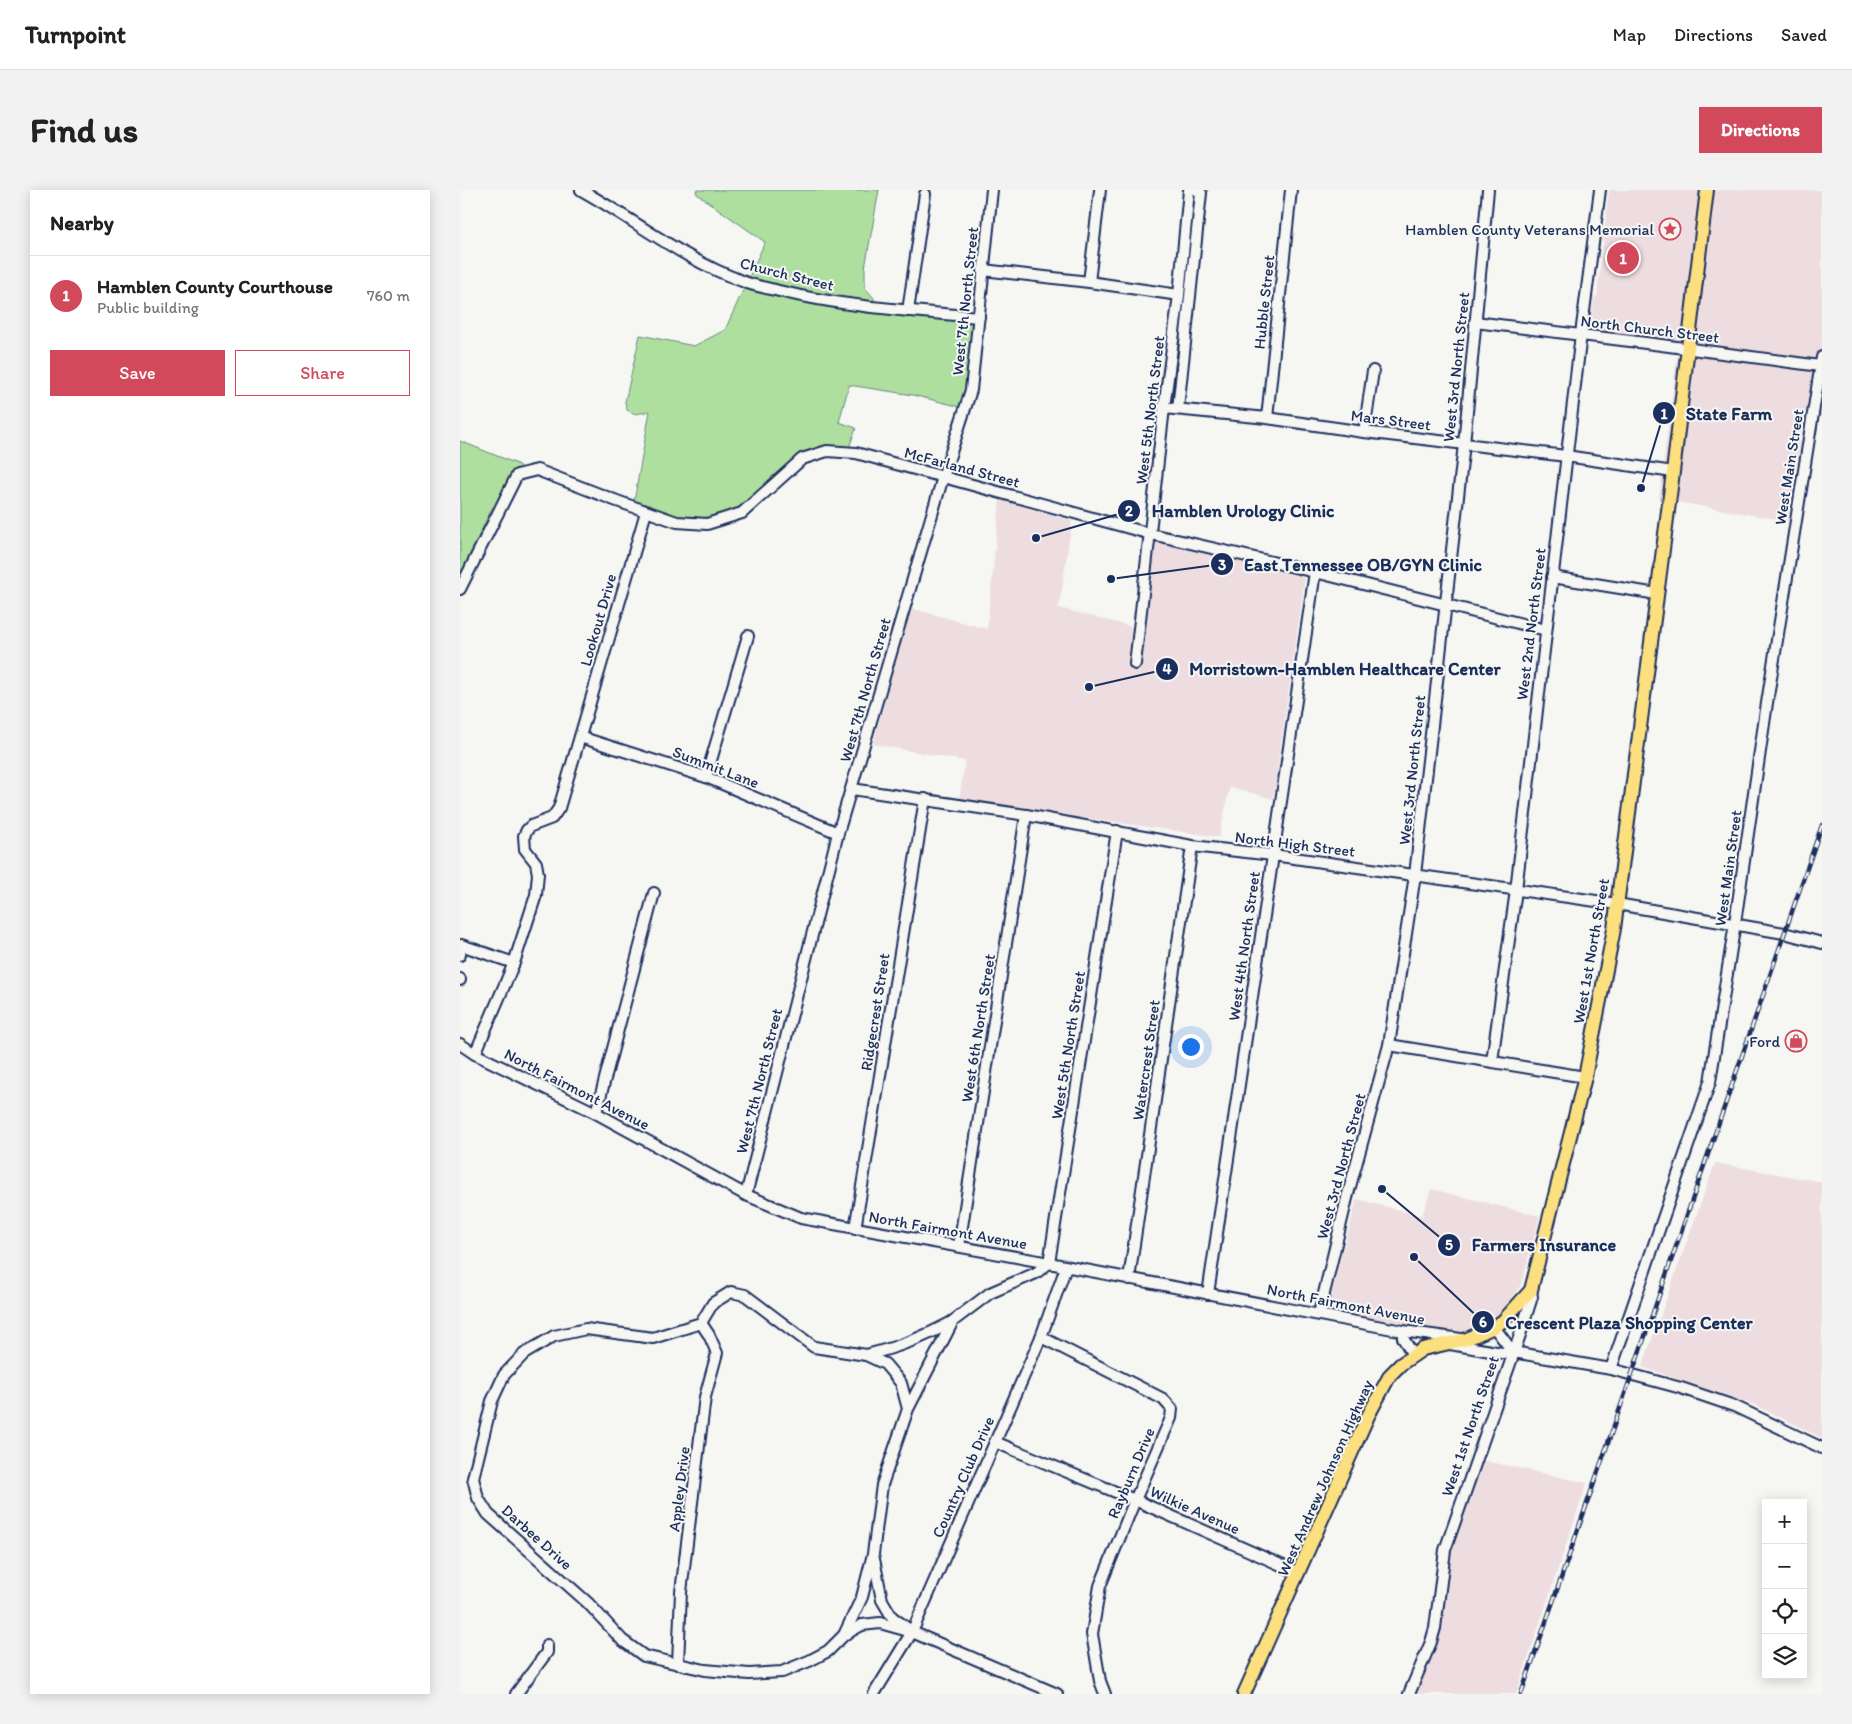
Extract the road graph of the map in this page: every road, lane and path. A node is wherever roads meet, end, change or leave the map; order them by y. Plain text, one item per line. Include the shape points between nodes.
1 (581, 190) edge
2 (992, 190) edge
3 (1100, 190) edge
4 (1189, 190) edge
5 (1197, 190) edge
6 (1291, 190) edge
7 (1488, 190) edge
8 (1600, 190) edge
9 (1707, 190) edge
10 (925, 194) dead end
11 (983, 270) junction
12 (1089, 282) junction
13 (1179, 295) junction
14 (908, 311) junction
15 (979, 317) junction
16 (1476, 322) junction
17 (1580, 334) junction
18 (1689, 348) junction
19 (1821, 362) edge
20 (1373, 371) dead end
21 (1164, 408) junction
22 (1178, 409) junction
23 (1267, 418) junction
24 (1364, 432) junction
25 (1464, 444) junction
26 (1566, 456) junction
27 (1673, 472) junction
28 (943, 477) junction
29 (646, 512) junction
30 (1151, 534) junction
31 (1315, 572) junction
32 (1552, 577) junction
33 (460, 589) edge
34 (1657, 594) junction
35 (1446, 606) junction
36 (1546, 630) junction
37 (748, 636) dead end
38 (1135, 664) dead end
39 (580, 737) junction
40 (706, 777) junction
41 (852, 789) junction
42 (926, 799) junction
43 (1026, 815) junction
44 (1117, 831) junction
45 (838, 833) junction
46 (1192, 846) junction
47 (1273, 855) junction
48 (1415, 875) junction
49 (1516, 890) junction
50 (654, 893) dead end
51 (1617, 904) junction
52 (1735, 923) junction
53 (1822, 943) edge
54 (460, 955) edge
55 (514, 963) junction
56 (460, 1044) edge
57 (1389, 1045) junction
58 (475, 1054) junction
59 (1492, 1061) junction
60 (1585, 1077) junction
61 (596, 1113) junction
62 (746, 1195) junction
63 (855, 1229) junction
64 (959, 1246) junction
65 (1049, 1263) junction
66 (1066, 1267) junction
67 (1129, 1279) junction
68 (1531, 1290) junction
69 (1208, 1294) junction
70 (1319, 1314) junction
71 (953, 1321) junction
72 (701, 1323) junction
73 (1494, 1327) junction
74 (1402, 1331) junction
75 (1041, 1337) junction
76 (1467, 1339) junction
77 (1445, 1343) junction
78 (1513, 1352) junction
79 (866, 1355) junction
80 (1413, 1355) junction
81 (1610, 1370) junction
82 (908, 1408) junction
83 (995, 1442) junction
84 (1822, 1448) edge
85 (1135, 1500) junction
86 (873, 1554) junction
87 (1299, 1574) junction
88 (912, 1632) junction
89 (844, 1635) junction
90 (548, 1645) dead end
91 (678, 1664) junction
92 (516, 1694) edge
93 (874, 1694) edge
94 (1057, 1694) edge
95 (1105, 1694) edge
96 (1244, 1694) edge
97 (1409, 1694) edge

1 - 14 street, Church Street via 692,259 743,282 811,298
2 - 11 street, West 7th North Street
3 - 12 street
4 - 13 street, West 5th North Street
5 - 22 street via 1201,193
6 - 23 street, Hubble Street
7 - 16 street, West 3rd North Street
8 - 17 street, West 2nd North Street
9 - 18 main road, West 1st North Street
10 - 14 street
11 - 12 street
11 - 15 street, West 7th North Street
12 - 13 street
13 - 21 street, West 5th North Street
14 - 15 street, Church Street
15 - 28 street, West 7th North Street via 971,390
16 - 17 street, North Church Street
16 - 25 street, West 3rd North Street
17 - 18 street, North Church Street
17 - 26 street, West 2nd North Street
18 - 19 street, North Church Street
18 - 27 main road, West 1st North Street
19 - 52 street, West Main Street via 1766,703
20 - 24 street
21 - 22 street, Mars Street
21 - 30 street, West 5th North Street
22 - 23 street, Mars Street
23 - 24 street, Mars Street
24 - 25 street, Mars Street
25 - 26 street, Mars Street
25 - 35 street, West 3rd North Street
26 - 27 street, Mars Street
26 - 32 street, West 2nd North Street
27 - 34 main road, West 1st North Street
28 - 29 street, McFarland Street via 856,453 826,451 802,459 742,513 707,524 677,522
28 - 30 street, McFarland Street
28 - 41 street, West 7th North Street
29 - 33 street, McFarland Street via 537,470 517,475
29 - 39 street, Lookout Drive
30 - 31 street, McFarland Street
30 - 38 street, West 5th North Street
31 - 35 street, McFarland Street
31 - 47 street, West 4th North Street
32 - 34 street
32 - 36 street, West 2nd North Street
34 - 51 main road, West 1st North Street
35 - 36 street, McFarland Street
35 - 48 street, West 3rd North Street
36 - 49 street, West 2nd North Street
37 - 40 street
39 - 40 street, Summit Lane
39 - 55 street, Lookout Drive via 560,808 552,818 531,826 524,836 525,849 536,863 538,874 536,895
40 - 45 street, Summit Lane
41 - 42 street, North High Street
41 - 45 street, West 7th North Street
42 - 43 street, North High Street
42 - 63 street, Ridgecrest Street
43 - 44 street, North High Street
43 - 64 street, West 6th North Street
44 - 46 street, North High Street
44 - 65 street, West 5th North Street
45 - 62 street, West 7th North Street
46 - 47 street, North High Street
46 - 67 street, Watercrest Street
47 - 48 street, North High Street
47 - 69 street, West 4th North Street
48 - 49 street, North High Street
48 - 57 street, West 3rd North Street
49 - 51 street, North High Street
49 - 59 street, West 2nd North Street
50 - 61 street
51 - 52 street, North High Street
51 - 60 main road, West 1st North Street
52 - 53 street, North High Street
52 - 81 street, West Main Street via 1710,1082
54 - 55 street via 461,946
55 - 58 street
56 - 58 street, North Fairmont Avenue
57 - 59 street
57 - 70 street, West 3rd North Street
58 - 61 street, North Fairmont Avenue
59 - 60 street
60 - 68 main road, West 1st North Street
61 - 62 street, North Fairmont Avenue
62 - 63 street, North Fairmont Avenue via 801,1218
63 - 64 street, North Fairmont Avenue
64 - 65 street, North Fairmont Avenue
65 - 66 street, North Fairmont Avenue
65 - 71 street, Darbee Drive via 1036,1273 990,1293
66 - 67 street, North Fairmont Avenue
66 - 75 street, Country Club Drive
67 - 69 street, North Fairmont Avenue
68 - 73 main road, West Andrew Johnson Highway
68 - 78 street, West 1st North Street via 1532,1297
69 - 70 street, North Fairmont Avenue
70 - 74 street, North Fairmont Avenue
71 - 79 street, Darbee Drive via 922,1338
71 - 82 street, Darbee Drive
72 - 79 street, Darbee Drive via 713,1303 731,1292 744,1295 814,1347
72 - 91 street, Appley Drive via 717,1353 704,1406 681,1592
72 - 91 street, Darbee Drive via 653,1338 586,1329 554,1336 524,1354 504,1375 492,1401 473,1478 478,1498 488,1514 588,1603 622,1640 644,1656
73 - 76 main road, West Andrew Johnson Highway
73 - 78 street
74 - 76 street, North Fairmont Avenue
74 - 80 street
75 - 83 street, Country Club Drive
75 - 85 street, Rayburn Drive via 1163,1399 1172,1409
76 - 77 main road, West Andrew Johnson Highway
77 - 78 street
77 - 80 main road, West Andrew Johnson Highway
78 - 81 street
78 - 97 street, West 1st North Street via 1445,1550 1431,1642
79 - 82 street, Darbee Drive via 885,1364 896,1377
80 - 87 main road, West Andrew Johnson Highway via 1390,1375 1378,1396
81 - 84 street via 1681,1388 1734,1406
82 - 86 street, Darbee Drive via 882,1485
83 - 85 street, Wilkie Avenue
83 - 88 street, Country Club Drive
85 - 87 street, Wilkie Avenue
85 - 95 street, Rayburn Drive via 1100,1586 1092,1634
86 - 88 street via 882,1600 892,1617
86 - 89 street, Darbee Drive via 862,1597
87 - 96 main road, West Andrew Johnson Highway
88 - 89 street via 880,1623 862,1625
88 - 93 street, Country Club Drive
88 - 94 street
89 - 91 street, Darbee Drive via 828,1651 782,1672 749,1674
90 - 92 street

